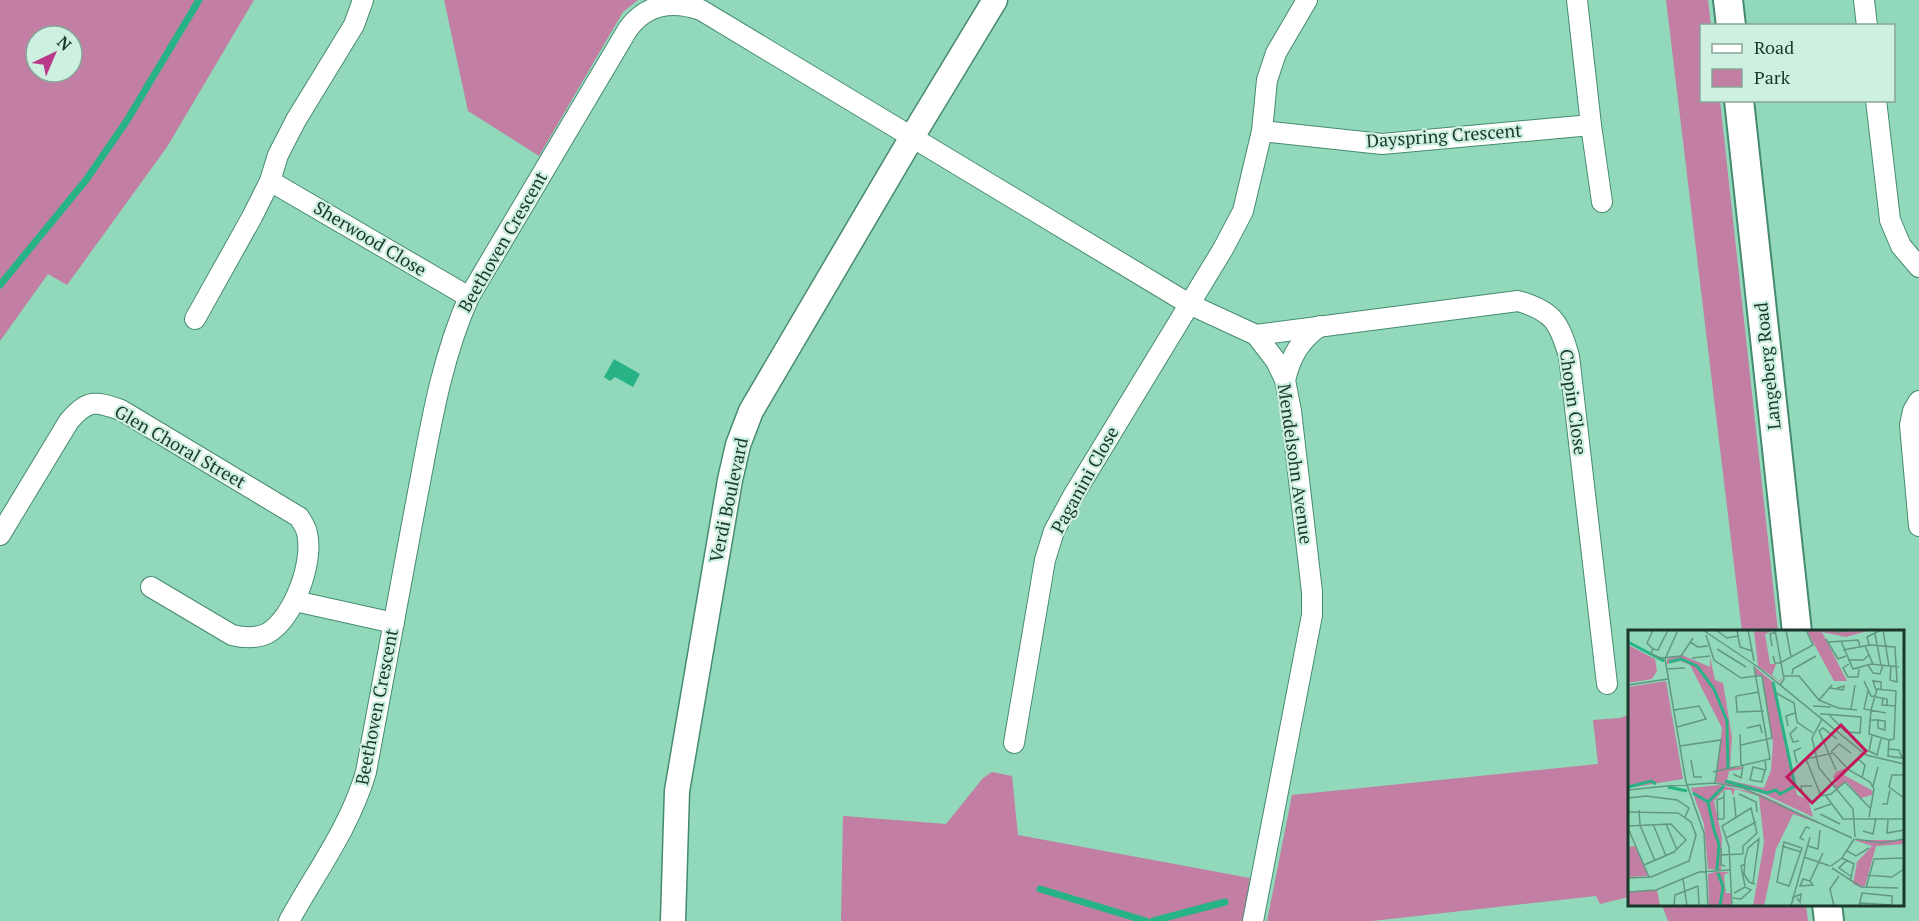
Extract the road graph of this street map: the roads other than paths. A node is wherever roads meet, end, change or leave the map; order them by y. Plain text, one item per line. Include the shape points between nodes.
1 (363, 0) edge
2 (995, 0) edge
3 (1306, 0) edge
4 (1577, 0) edge
5 (1728, 0) edge
6 (1864, 0) edge
7 (704, 5) edge
8 (1731, 24) edge
9 (1867, 24) edge
10 (1739, 102) edge
11 (1876, 102) edge
12 (1591, 125) junction
13 (1262, 131) junction
14 (912, 137) junction
15 (270, 181) junction
16 (1602, 202) dead end
17 (1919, 267) edge
18 (469, 297) junction
19 (1189, 304) junction
20 (195, 319) dead end
21 (1320, 326) junction
22 (1256, 335) junction
23 (1285, 380) junction
24 (1919, 401) edge
25 (1919, 526) edge
26 (0, 535) edge
27 (152, 587) dead end
28 (295, 601) junction
29 (394, 623) junction
30 (1797, 630) edge
31 (1607, 684) dead end
32 (1014, 743) dead end
33 (1827, 906) edge
34 (289, 921) edge
35 (673, 921) edge
36 (1252, 921) edge
37 (1829, 921) edge

1 - 15 street via 354,25 278,155
2 - 14 street, Verdi Boulevard
3 - 13 street via 1276,53 1267,80
4 - 12 street
5 - 8 main road
6 - 9 street
7 - 14 street, Beethoven Crescent
7 - 18 street, Beethoven Crescent via 661,5 634,20
10 - 30 main road, Langeberg Road
11 - 17 street via 1890,220 1901,246
12 - 13 street, Dayspring Crescent via 1382,144
12 - 16 street
13 - 19 street via 1242,211
14 - 19 street, Mendelsohn Avenue
14 - 35 street, Verdi Boulevard via 751,411 738,445 677,791
15 - 18 street, Sherwood Close
15 - 20 street
18 - 29 street, Beethoven Crescent via 457,325 429,432
19 - 22 street, Mendelsohn Avenue
19 - 32 street, Paganini Close via 1054,531 1045,560
21 - 22 street, Chopin Close
21 - 23 street via 1299,345
21 - 31 street, Chopin Close via 1518,301 1540,309 1556,323 1569,356
22 - 23 street, Mendelsohn Avenue
23 - 36 street, Mendelsohn Avenue via 1312,615
24 - 25 street via 1910,425
26 - 28 street, Glen Choral Street via 74,416 87,404 97,402 121,410 298,517 307,533 309,549
27 - 28 street, Glen Choral Street via 243,638 267,633
28 - 29 street
29 - 34 street, Beethoven Crescent via 361,788 338,838
33 - 37 main road

